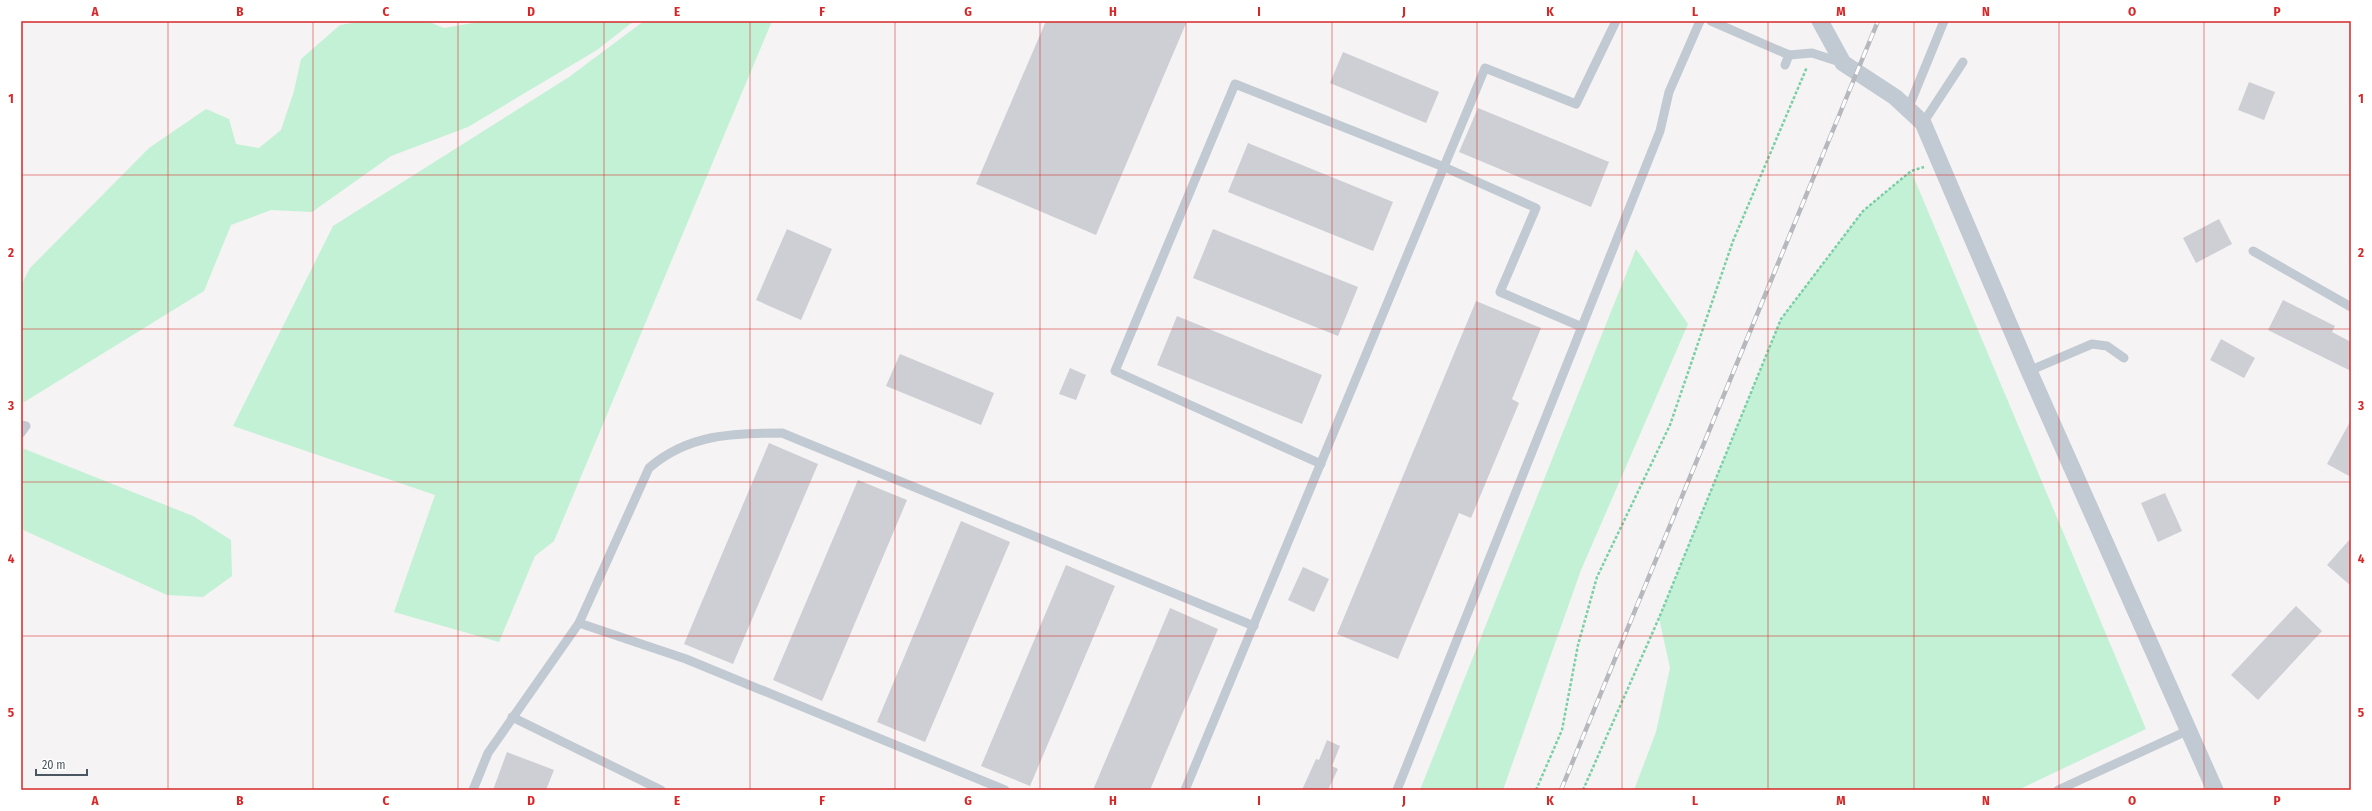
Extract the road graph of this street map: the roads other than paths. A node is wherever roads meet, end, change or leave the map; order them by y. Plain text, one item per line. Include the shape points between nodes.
1 (1616, 21) edge
2 (1700, 21) edge
3 (1711, 21) edge
4 (1820, 21) edge
5 (1944, 21) edge
6 (1789, 55) junction
7 (1963, 62) dead end
8 (1843, 63) junction
9 (1785, 65) dead end
10 (1908, 109) junction
11 (1923, 123) junction
12 (1444, 167) junction
13 (2253, 251) dead end
14 (2351, 308) edge
15 (1582, 327) junction
16 (2124, 358) dead end
17 (2029, 371) junction
18 (21, 425) edge
19 (21, 433) edge
20 (1321, 464) junction
21 (579, 623) junction
22 (1254, 626) junction
23 (512, 717) junction
24 (2189, 730) junction
25 (473, 790) edge
26 (661, 790) edge
27 (1005, 790) edge
28 (1185, 790) edge
29 (1397, 790) edge
30 (2058, 790) edge
31 (2216, 790) edge

1 - 12 lane via 1576,104 1485,68
2 - 15 lane via 1669,92 1660,132
3 - 6 lane
4 - 8 street
5 - 10 lane
6 - 8 lane via 1812,53
6 - 9 lane
7 - 11 lane
8 - 10 street via 1895,97
10 - 11 street
11 - 17 street
12 - 15 lane via 1536,208 1500,292
12 - 20 lane
12 - 20 lane via 1235,84 1115,371
13 - 14 lane
15 - 29 lane
16 - 17 lane via 2107,346 2092,344
17 - 24 street
18 - 19 lane via 26,426
20 - 22 lane
21 - 22 lane via 649,468 665,454 692,443 739,434 782,433
21 - 23 lane
21 - 27 lane via 686,659
22 - 28 lane
23 - 25 lane via 488,753
23 - 26 lane
24 - 30 lane
24 - 31 street

